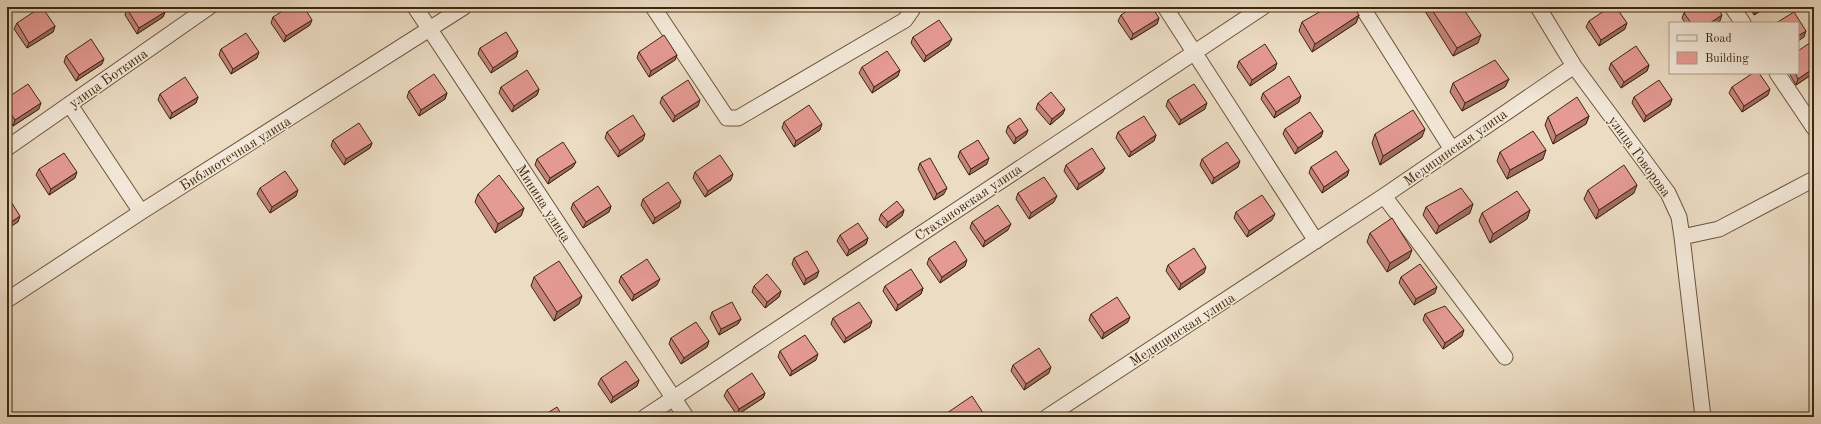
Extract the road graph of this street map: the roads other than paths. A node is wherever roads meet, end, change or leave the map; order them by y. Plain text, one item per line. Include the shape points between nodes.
1 (208, 7) edge
2 (415, 7) edge
3 (464, 7) edge
4 (652, 7) edge
5 (913, 7) edge
6 (1165, 7) edge
7 (1263, 7) edge
8 (1362, 7) edge
9 (1538, 7) edge
10 (1732, 7) edge
11 (1742, 22) edge
12 (430, 30) junction
13 (1195, 52) junction
14 (1574, 66) junction
15 (1778, 74) edge
16 (70, 105) junction
17 (1814, 128) edge
18 (7, 148) edge
19 (1451, 148) junction
20 (1814, 179) edge
21 (1384, 196) junction
22 (141, 212) junction
23 (1682, 237) junction
24 (1316, 241) junction
25 (7, 300) edge
26 (1505, 357) dead end
27 (673, 398) junction
28 (646, 417) edge
29 (686, 417) edge
30 (1047, 417) edge
31 (1703, 417) edge

1 - 16 street, улица Боткина
2 - 12 street, Минина улица
3 - 12 street, Библиотечная улица
4 - 5 street via 727,118 738,118 905,20
6 - 13 street
7 - 13 street, Стахановская улица
8 - 19 street
9 - 14 street, улица Говорова
10 - 11 street
12 - 22 street, Библиотечная улица
12 - 27 street, Минина улица
13 - 24 street
13 - 27 street, Стахановская улица
14 - 19 street, Медицинская улица
14 - 23 street, улица Говорова via 1668,193 1679,217
15 - 17 street
16 - 18 street, улица Боткина
16 - 22 street
19 - 21 street, Медицинская улица
20 - 23 street via 1719,229
21 - 24 street, Медицинская улица
21 - 26 street
22 - 25 street, Библиотечная улица
23 - 31 street, улица Говорова
24 - 30 street, Медицинская улица
27 - 28 street
27 - 29 street, Минина улица

